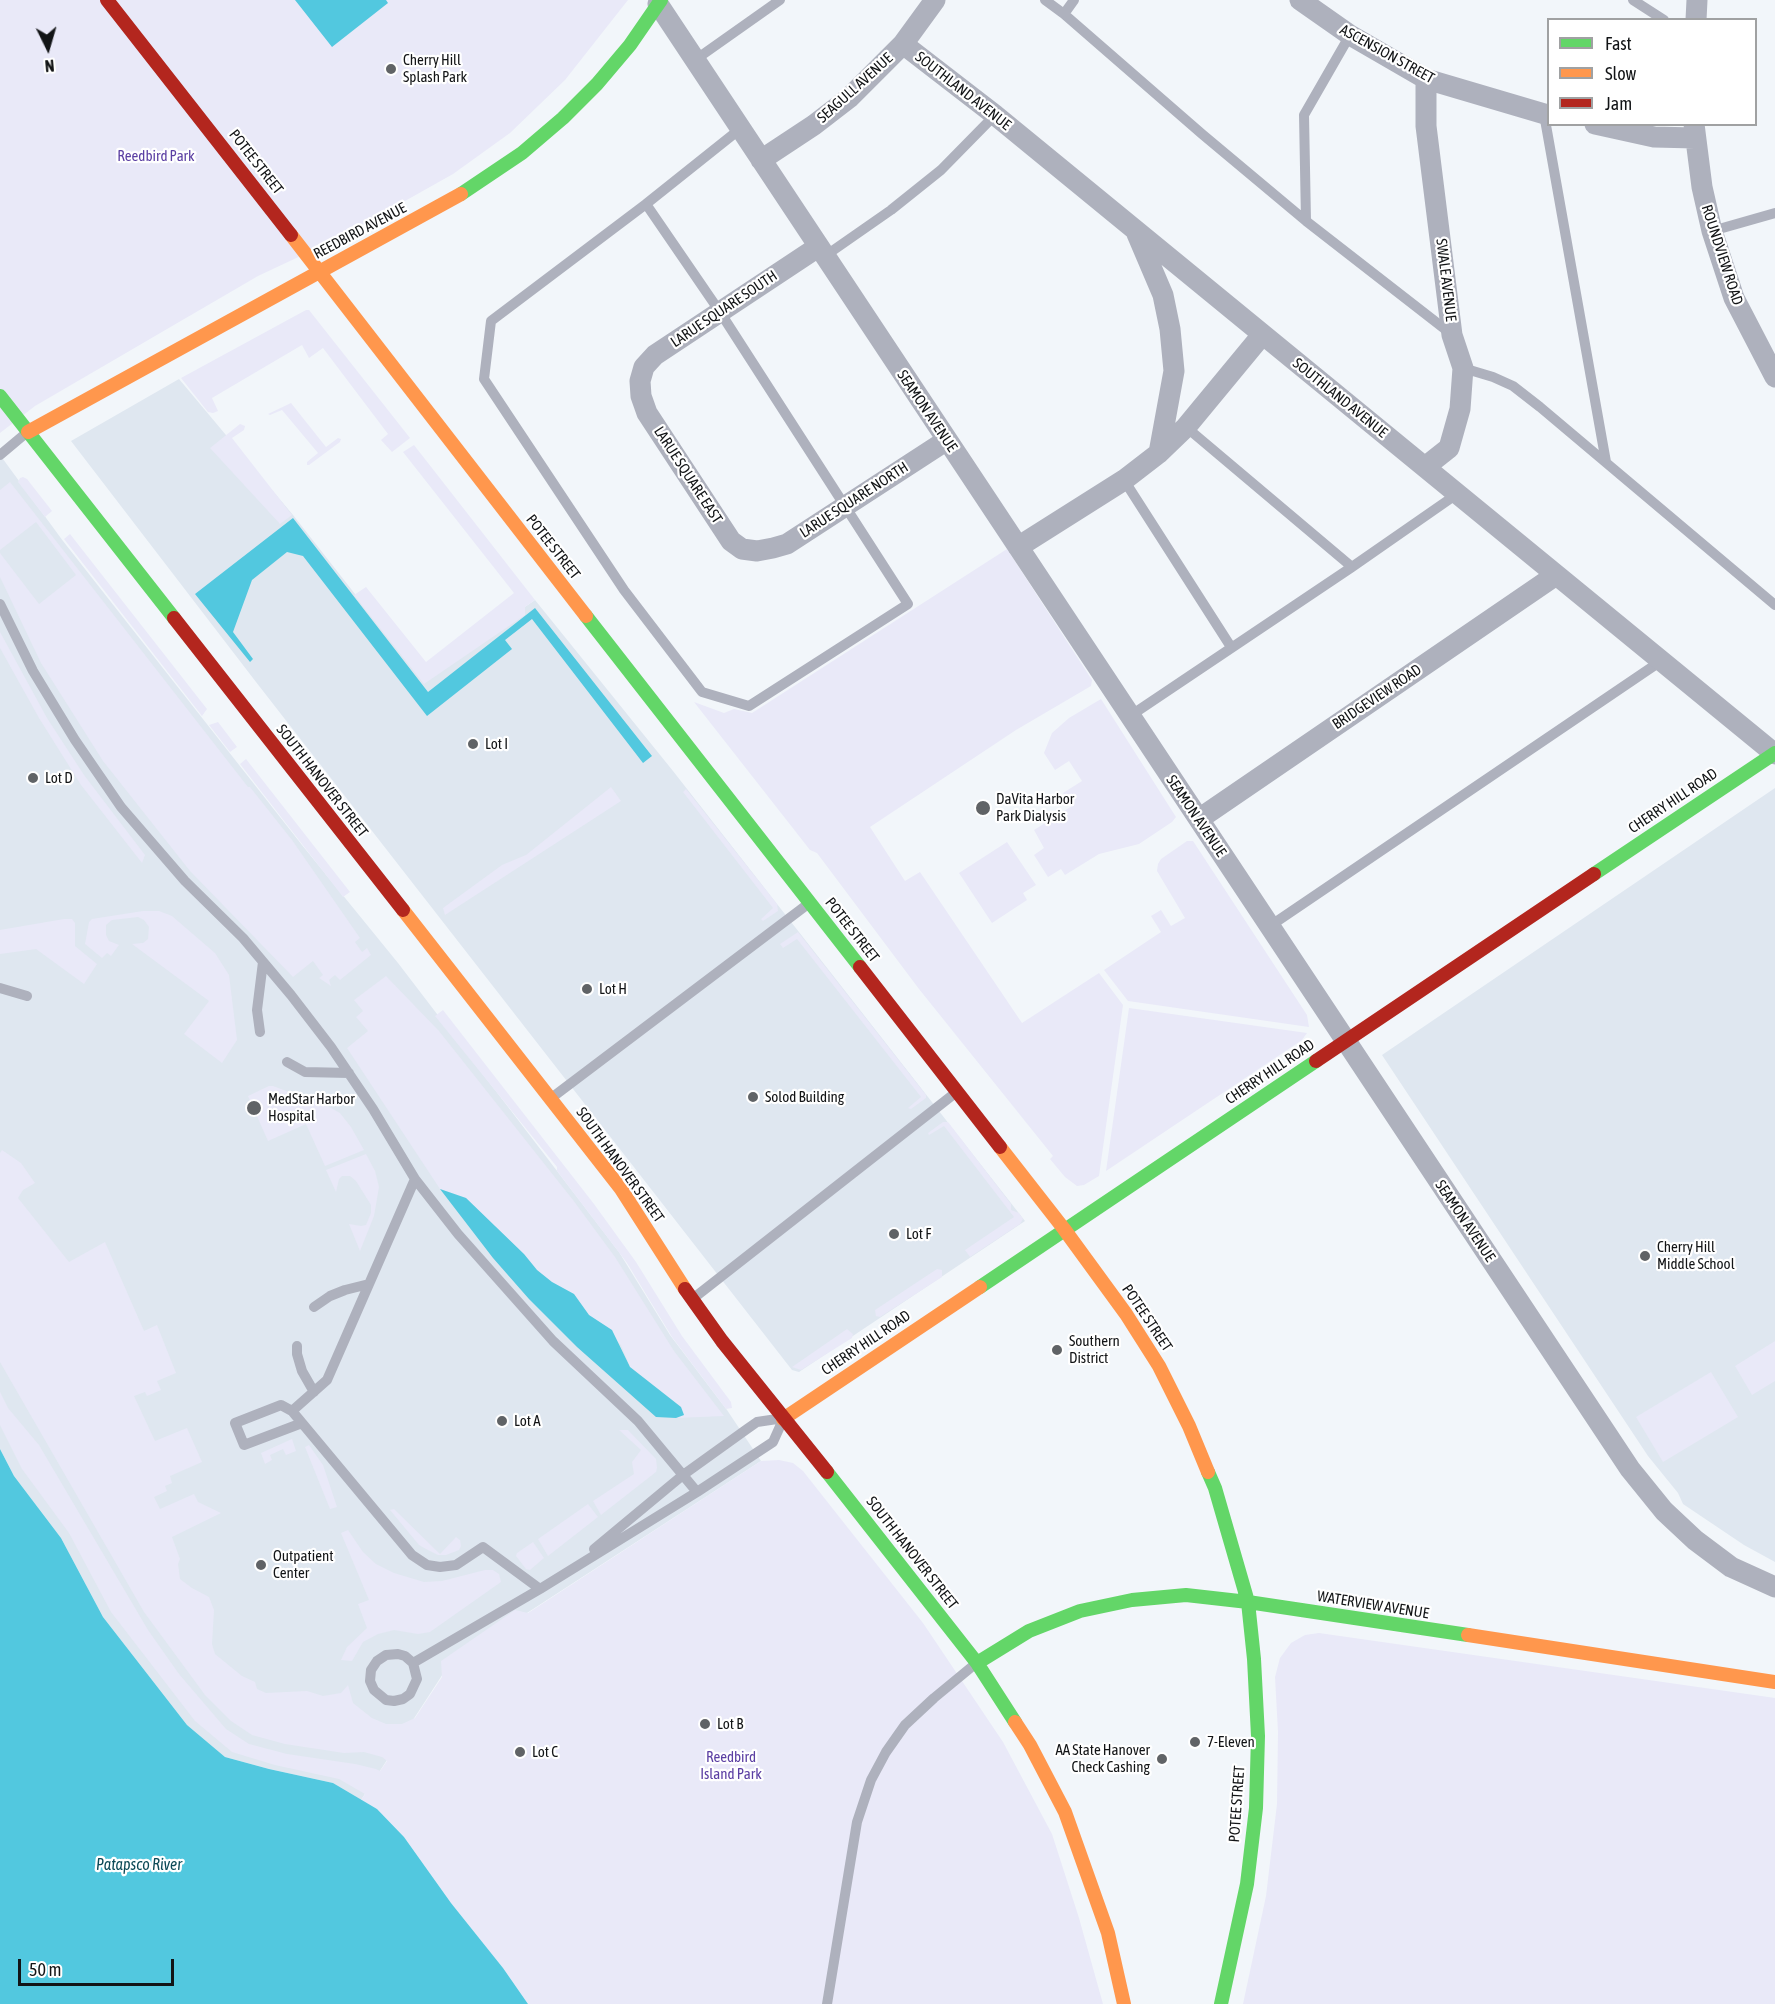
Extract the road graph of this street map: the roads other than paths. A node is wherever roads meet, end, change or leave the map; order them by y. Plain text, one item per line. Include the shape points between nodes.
1 (107, 0) edge
2 (780, 0) edge
3 (935, 0) edge
4 (1045, 0) edge
5 (1074, 0) edge
6 (1300, 0) edge
7 (1633, 0) edge
8 (1697, 0) edge
9 (659, 2) edge
10 (1064, 14) junction
11 (1661, 18) edge
12 (1695, 18) edge
13 (1350, 35) junction
14 (903, 44) junction
15 (695, 60) junction
16 (1426, 79) junction
17 (995, 115) junction
18 (1546, 115) edge
19 (1548, 126) edge
20 (1605, 126) edge
21 (740, 129) junction
22 (1695, 131) edge
23 (762, 160) junction
24 (646, 204) junction
25 (1775, 213) edge
26 (1306, 221) junction
27 (1136, 231) junction
28 (1712, 231) junction
29 (821, 251) junction
30 (320, 271) junction
31 (720, 312) junction
32 (1262, 335) junction
33 (1452, 335) junction
34 (1463, 368) junction
35 (1775, 377) edge
36 (640, 381) joint
37 (0, 396) edge
38 (1186, 427) junction
39 (28, 432) junction
40 (947, 440) junction
41 (1159, 453) junction
42 (0, 455) edge
43 (1606, 462) junction
44 (1425, 468) junction
45 (1124, 480) junction
46 (1457, 494) junction
47 (846, 506) junction
48 (1018, 547) junction
49 (758, 550) joint
50 (1352, 567) junction
51 (1556, 575) junction
52 (0, 604) edge
53 (1775, 605) edge
54 (1231, 647) junction
55 (1661, 661) junction
56 (1130, 716) junction
57 (1775, 754) edge
58 (1199, 819) junction
59 (810, 902) junction
60 (1270, 926) junction
61 (263, 962) junction
62 (0, 988) edge
63 (27, 996) dead end
64 (260, 1032) dead end
65 (1346, 1042) junction
66 (287, 1062) dead end
67 (349, 1074) junction
68 (957, 1092) junction
69 (551, 1098) junction
70 (415, 1179) junction
71 (1064, 1229) junction
72 (369, 1284) junction
73 (692, 1299) junction
74 (314, 1307) dead end
75 (297, 1346) dead end
76 (314, 1392) junction
77 (292, 1411) junction
78 (783, 1419) junction
79 (302, 1423) junction
80 (683, 1475) junction
81 (697, 1492) junction
82 (564, 1575) junction
83 (1775, 1587) edge
84 (540, 1589) junction
85 (1248, 1602) junction
86 (413, 1663) junction
87 (977, 1663) junction
88 (1775, 1682) edge
89 (826, 2004) edge
90 (1124, 2004) edge
91 (1221, 2004) edge

1 - 30 main road, POTEE STREET
2 - 15 lane
3 - 14 street, SEAGULL AVENUE
4 - 10 lane
5 - 10 lane
6 - 13 street, ASCENSION STREET
7 - 11 lane
8 - 12 street
9 - 15 street, SEAMON AVENUE
9 - 30 main road, REEDBIRD AVENUE via 597,84 522,153 426,215
10 - 26 lane
13 - 16 street, ASCENSION STREET
13 - 26 lane via 1304,115
14 - 17 street, SOUTHLAND AVENUE
14 - 23 street, SEAGULL AVENUE via 849,98
15 - 21 street, SEAMON AVENUE
16 - 18 street, ASCENSION STREET
16 - 33 street, SWALE AVENUE via 1426,126
17 - 27 street, SOUTHLAND AVENUE
17 - 29 lane via 941,170 891,210
19 - 43 lane
20 - 22 street via 1654,136
21 - 23 street, SEAMON AVENUE
21 - 24 lane
22 - 28 street, ROUNDVIEW ROAD
23 - 29 street, SEAMON AVENUE
24 - 31 lane
24 - 47 lane via 491,321 484,379 624,590 702,692 749,706 908,604
25 - 28 lane
26 - 33 lane
27 - 32 street, SOUTHLAND AVENUE
27 - 41 street via 1162,295 1170,329 1174,371
28 - 35 street, ROUNDVIEW ROAD via 1734,298
29 - 31 street, LARUE SQUARE SOUTH
29 - 40 street, SEAMON AVENUE
30 - 39 main road, REEDBIRD AVENUE
30 - 59 main road, POTEE STREET
31 - 36 street, LARUE SQUARE SOUTH via 655,355 644,367
31 - 47 lane
32 - 38 street
32 - 44 street, SOUTHLAND AVENUE
33 - 34 street, SWALE AVENUE
34 - 43 lane via 1513,386
34 - 44 street, SWALE AVENUE via 1460,409 1449,448
36 - 49 street, LARUE SQUARE EAST via 647,413 731,541 742,549
37 - 39 main road, SOUTH HANOVER STREET
38 - 41 street
38 - 50 lane
39 - 42 lane
39 - 69 main road, SOUTH HANOVER STREET
40 - 47 street, LARUE SQUARE NORTH
40 - 48 street, SEAMON AVENUE
41 - 45 street
43 - 53 lane
44 - 46 street, SOUTHLAND AVENUE
45 - 48 street
45 - 54 lane
46 - 50 lane
46 - 51 street, SOUTHLAND AVENUE
47 - 49 street, LARUE SQUARE NORTH via 787,544
48 - 56 street, SEAMON AVENUE
50 - 54 lane
51 - 55 street, SOUTHLAND AVENUE
51 - 58 street, BRIDGEVIEW ROAD
52 - 61 lane via 33,671 121,807
54 - 56 lane
55 - 57 street, SOUTHLAND AVENUE
55 - 60 lane
56 - 58 street, SEAMON AVENUE
57 - 65 main road, CHERRY HILL ROAD
58 - 60 street, SEAMON AVENUE
59 - 68 main road, POTEE STREET
59 - 69 lane
60 - 65 street, SEAMON AVENUE
61 - 64 lane via 257,1010
61 - 67 lane
62 - 63 lane
65 - 71 main road, CHERRY HILL ROAD
65 - 83 street, SEAMON AVENUE via 1630,1469 1664,1511 1695,1540 1731,1567
66 - 67 lane via 304,1072
67 - 70 lane
68 - 71 main road, POTEE STREET
68 - 73 lane
69 - 73 main road, SOUTH HANOVER STREET via 621,1189
70 - 72 lane
70 - 80 lane via 503,1287 553,1341 638,1421
71 - 78 main road, CHERRY HILL ROAD
71 - 85 main road, POTEE STREET via 1160,1366 1215,1488
72 - 74 lane via 330,1296
72 - 76 lane via 327,1380
73 - 78 main road, SOUTH HANOVER STREET
75 - 76 lane via 302,1371
76 - 77 lane
77 - 79 lane
77 - 79 lane via 281,1405 235,1423 244,1445
78 - 80 lane via 758,1422
78 - 81 lane via 773,1442
78 - 87 main road, SOUTH HANOVER STREET
79 - 84 lane via 412,1555 427,1565 440,1567 456,1565 483,1547
80 - 81 lane
80 - 82 lane
81 - 82 lane
82 - 84 lane
84 - 86 lane
85 - 87 main road, WATERVIEW AVENUE via 1186,1595 1132,1600 1080,1611 1029,1631
85 - 88 main road, WATERVIEW AVENUE
85 - 91 main road, POTEE STREET via 1258,1736 1256,1808 1247,1884
86 - 86 lane via 398,1654 377,1661 371,1670 374,1690 386,1700 403,1699 417,1679
87 - 89 lane via 905,1725 871,1780 857,1822
87 - 90 main road, SOUTH HANOVER STREET via 1030,1745 1065,1812 1108,1933

